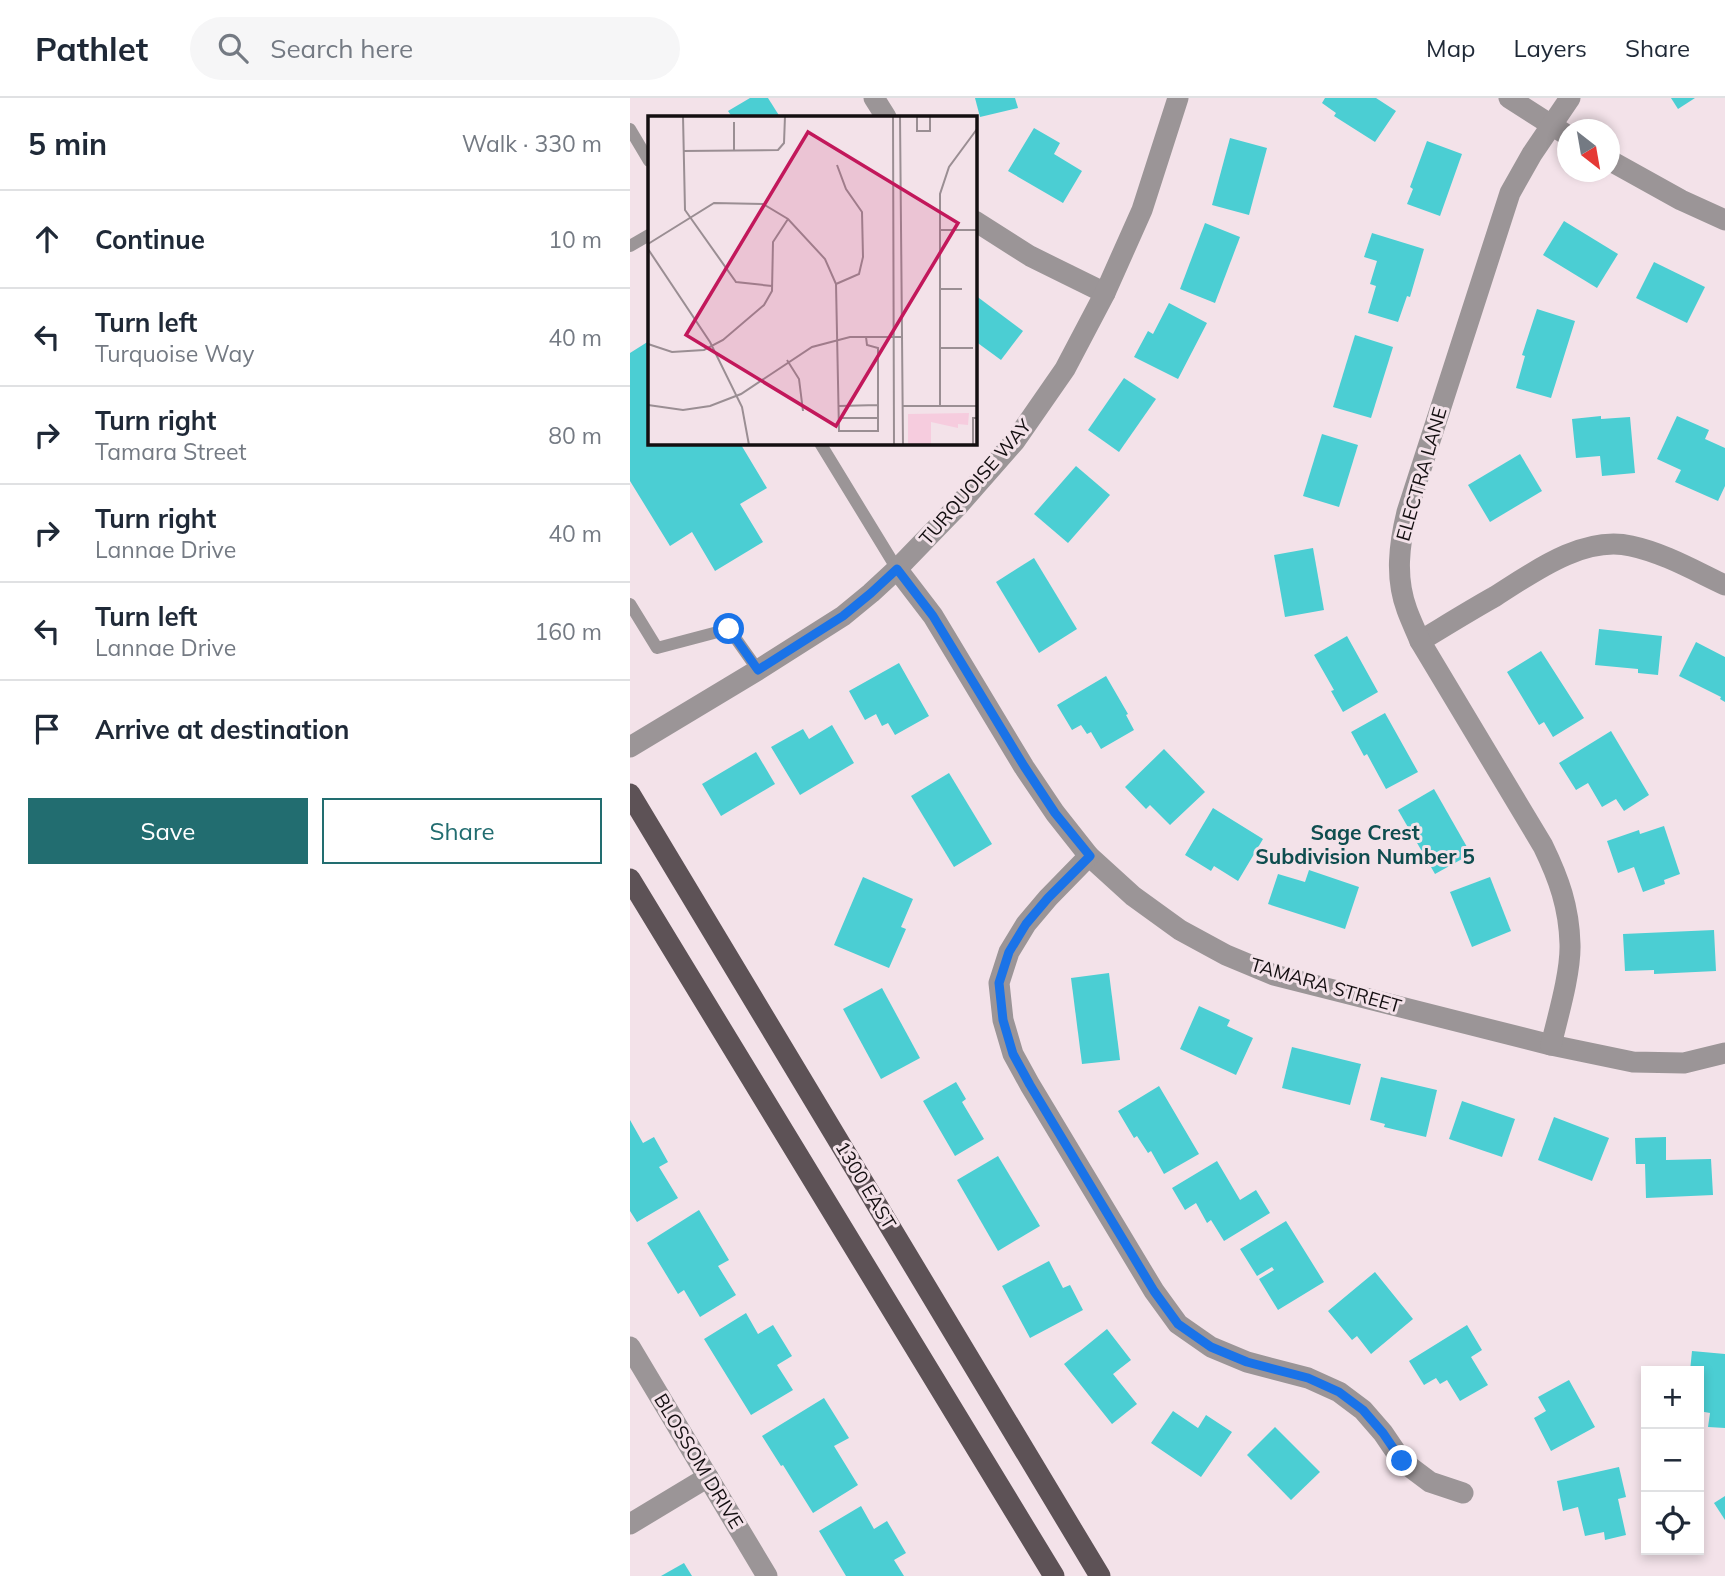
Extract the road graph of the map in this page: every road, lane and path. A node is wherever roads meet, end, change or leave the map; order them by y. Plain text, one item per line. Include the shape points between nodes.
1 (874, 98) edge
2 (1178, 98) edge
3 (1509, 98) edge
4 (1570, 98) edge
5 (885, 116) edge
6 (1563, 119) edge
7 (630, 129) edge
8 (1557, 129) edge
9 (1557, 132) edge
10 (636, 151) edge
11 (1620, 166) edge
12 (1725, 220) edge
13 (976, 222) edge
14 (648, 235) edge
15 (630, 246) edge
16 (1105, 293) junction
17 (821, 444) edge
18 (897, 569) junction
19 (1725, 585) edge
20 (630, 604) edge
21 (1420, 641) junction
22 (758, 670) junction
23 (630, 747) edge
24 (630, 794) edge
25 (1090, 856) junction
26 (630, 879) edge
27 (1551, 1045) junction
28 (1725, 1053) edge
29 (630, 1347) edge
30 (708, 1477) junction
31 (1463, 1493) dead end
32 (630, 1524) edge
33 (767, 1576) edge
34 (1054, 1576) edge
35 (1100, 1576) edge

1 - 5 street
2 - 16 street, TURQUOISE WAY via 1142,210
3 - 8 street
4 - 6 street, ELECTRA LANE
7 - 10 lane
9 - 21 street, ELECTRA LANE via 1532,154 1510,193 1407,512 1400,539 1399,575
11 - 12 street
13 - 16 street via 1030,256
14 - 15 lane
16 - 18 street, TURQUOISE WAY via 1065,369 1015,441
17 - 18 lane
18 - 22 street, TURQUOISE WAY via 843,616
18 - 25 street, TAMARA STREET via 933,616 1055,813
19 - 21 street via 1652,552 1628,545 1602,545 1548,564
20 - 22 lane via 657,648 729,629
21 - 27 street, ELECTRA LANE via 1559,878 1571,946
22 - 23 street, TURQUOISE WAY
24 - 35 main road, 1300 EAST
25 - 27 street, TAMARA STREET via 1133,896 1226,956 1274,975
25 - 31 street via 1026,924 1009,952 999,983 1013,1054 1030,1085 1178,1324 1211,1347 1339,1392 1363,1410 1402,1461 1430,1482
26 - 34 main road
27 - 28 street, TAMARA STREET via 1633,1062 1684,1063
29 - 30 street, BLOSSOM DRIVE
30 - 32 street
30 - 33 street, BLOSSOM DRIVE

